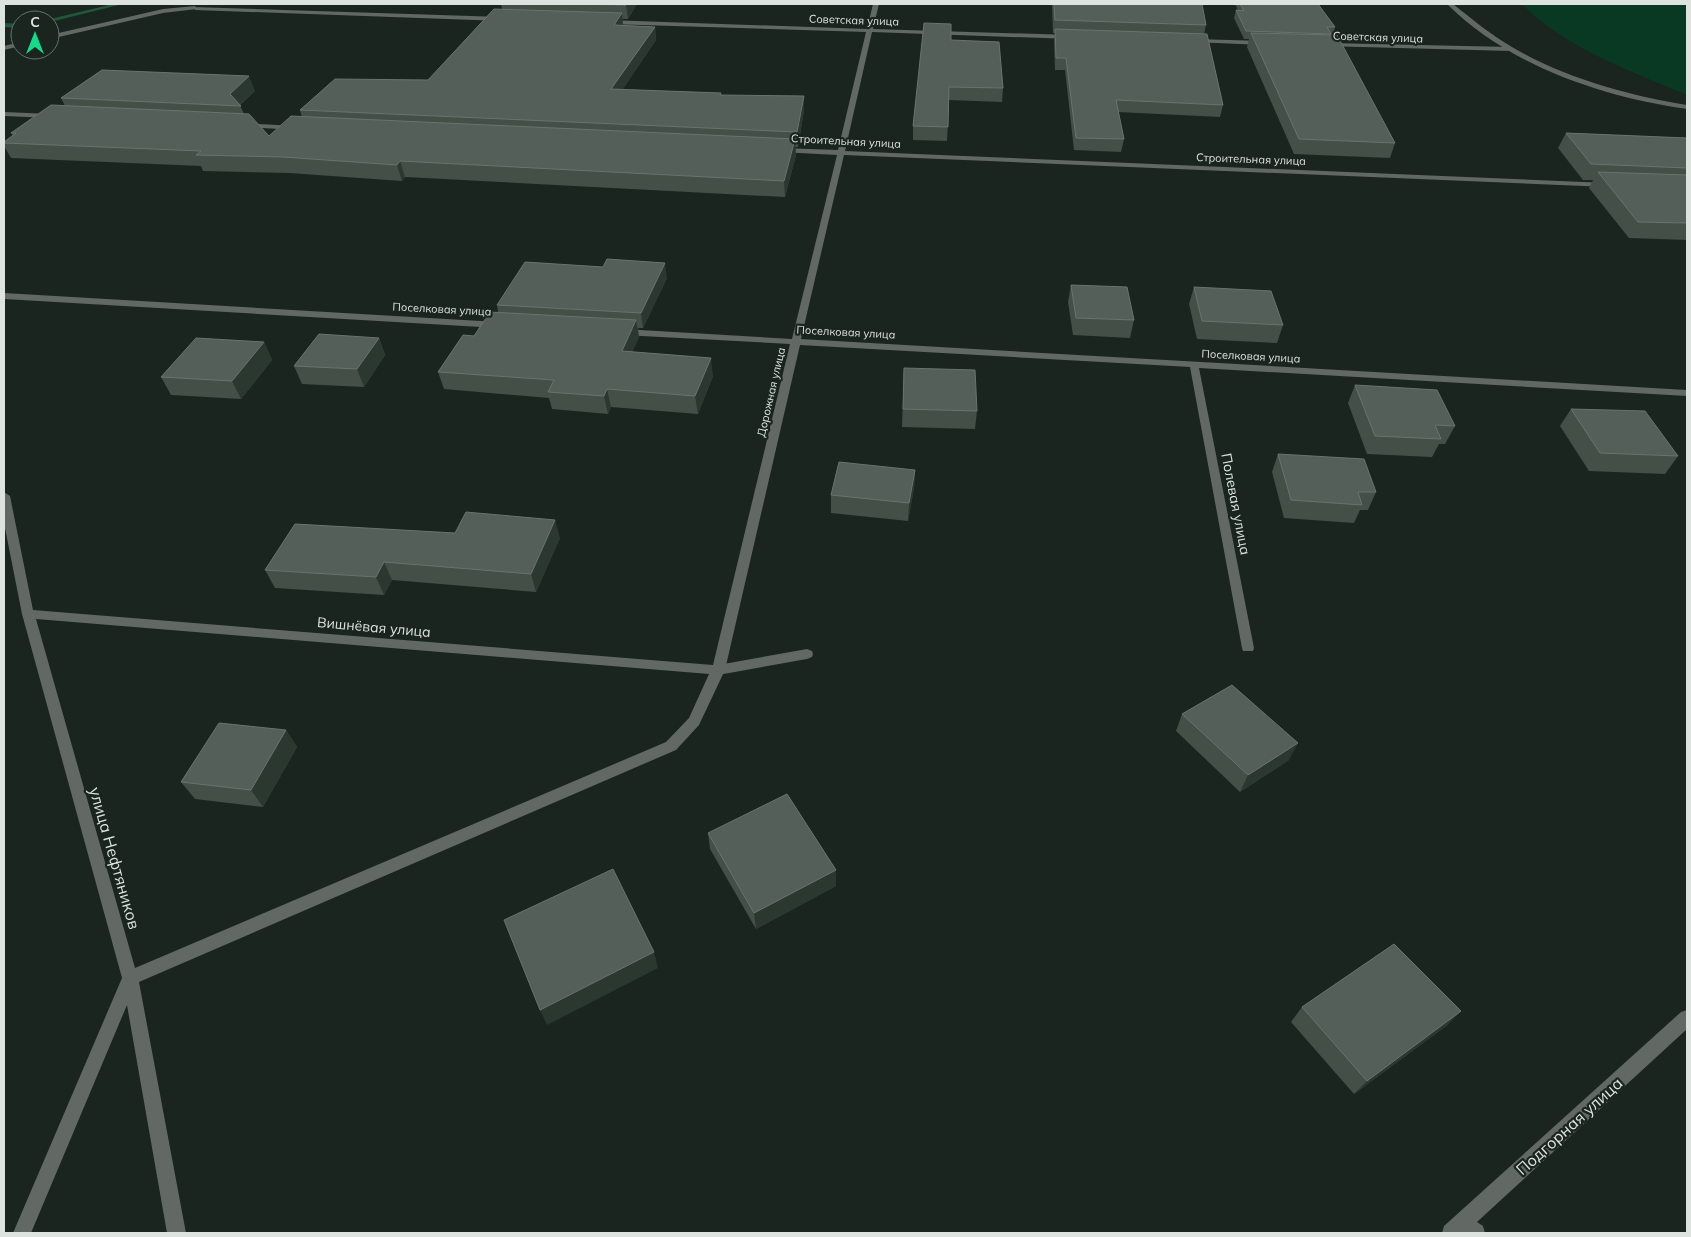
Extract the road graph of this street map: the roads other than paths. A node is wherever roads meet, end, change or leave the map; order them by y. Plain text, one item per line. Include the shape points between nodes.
1 (876, 4) edge
2 (1450, 4) edge
3 (513, 19) edge
4 (602, 22) edge
5 (870, 31) junction
6 (60, 35) edge
7 (1079, 37) edge
8 (1188, 41) edge
9 (1268, 43) edge
10 (1317, 45) edge
11 (1511, 49) junction
12 (1687, 107) edge
13 (4, 114) edge
14 (64, 117) edge
15 (233, 125) edge
16 (302, 128) edge
17 (770, 149) edge
18 (840, 153) junction
19 (1618, 185) edge
20 (4, 296) edge
21 (509, 325) edge
22 (608, 331) edge
23 (796, 342) junction
24 (1194, 365) junction
25 (1687, 393) edge
26 (4, 496) edge
27 (28, 614) junction
28 (1248, 648) dead end
29 (807, 654) dead end
30 (718, 670) junction
31 (130, 978) junction
32 (1687, 1018) edge
33 (1464, 1230) edge
34 (22, 1233) edge
35 (177, 1233) edge

1 - 5 street, Дорожная улица
2 - 11 street
3 - 6 street via 195,8 163,11
4 - 5 street, Советская улица
5 - 7 street, Советская улица
5 - 18 street, Дорожная улица
8 - 9 street
10 - 11 street, Советская улица
11 - 12 street via 1546,66 1613,90
13 - 14 street
15 - 16 street
17 - 18 street, Строительная улица
18 - 19 street, Строительная улица
18 - 23 street, Дорожная улица
20 - 21 street, Поселковая улица
22 - 23 street, Поселковая улица
23 - 24 street, Поселковая улица
23 - 30 street, Дорожная улица
24 - 25 street, Поселковая улица
24 - 28 street, Полевая улица
26 - 27 street, улица Нефтяников
27 - 30 street, Вишнёвая улица
27 - 31 street, улица Нефтяников
29 - 30 street, Вишнёвая улица
30 - 31 street, Дорожная улица via 694,720 671,746
31 - 34 street
31 - 35 street, улица Нефтяников
32 - 33 street, Подгорная улица

